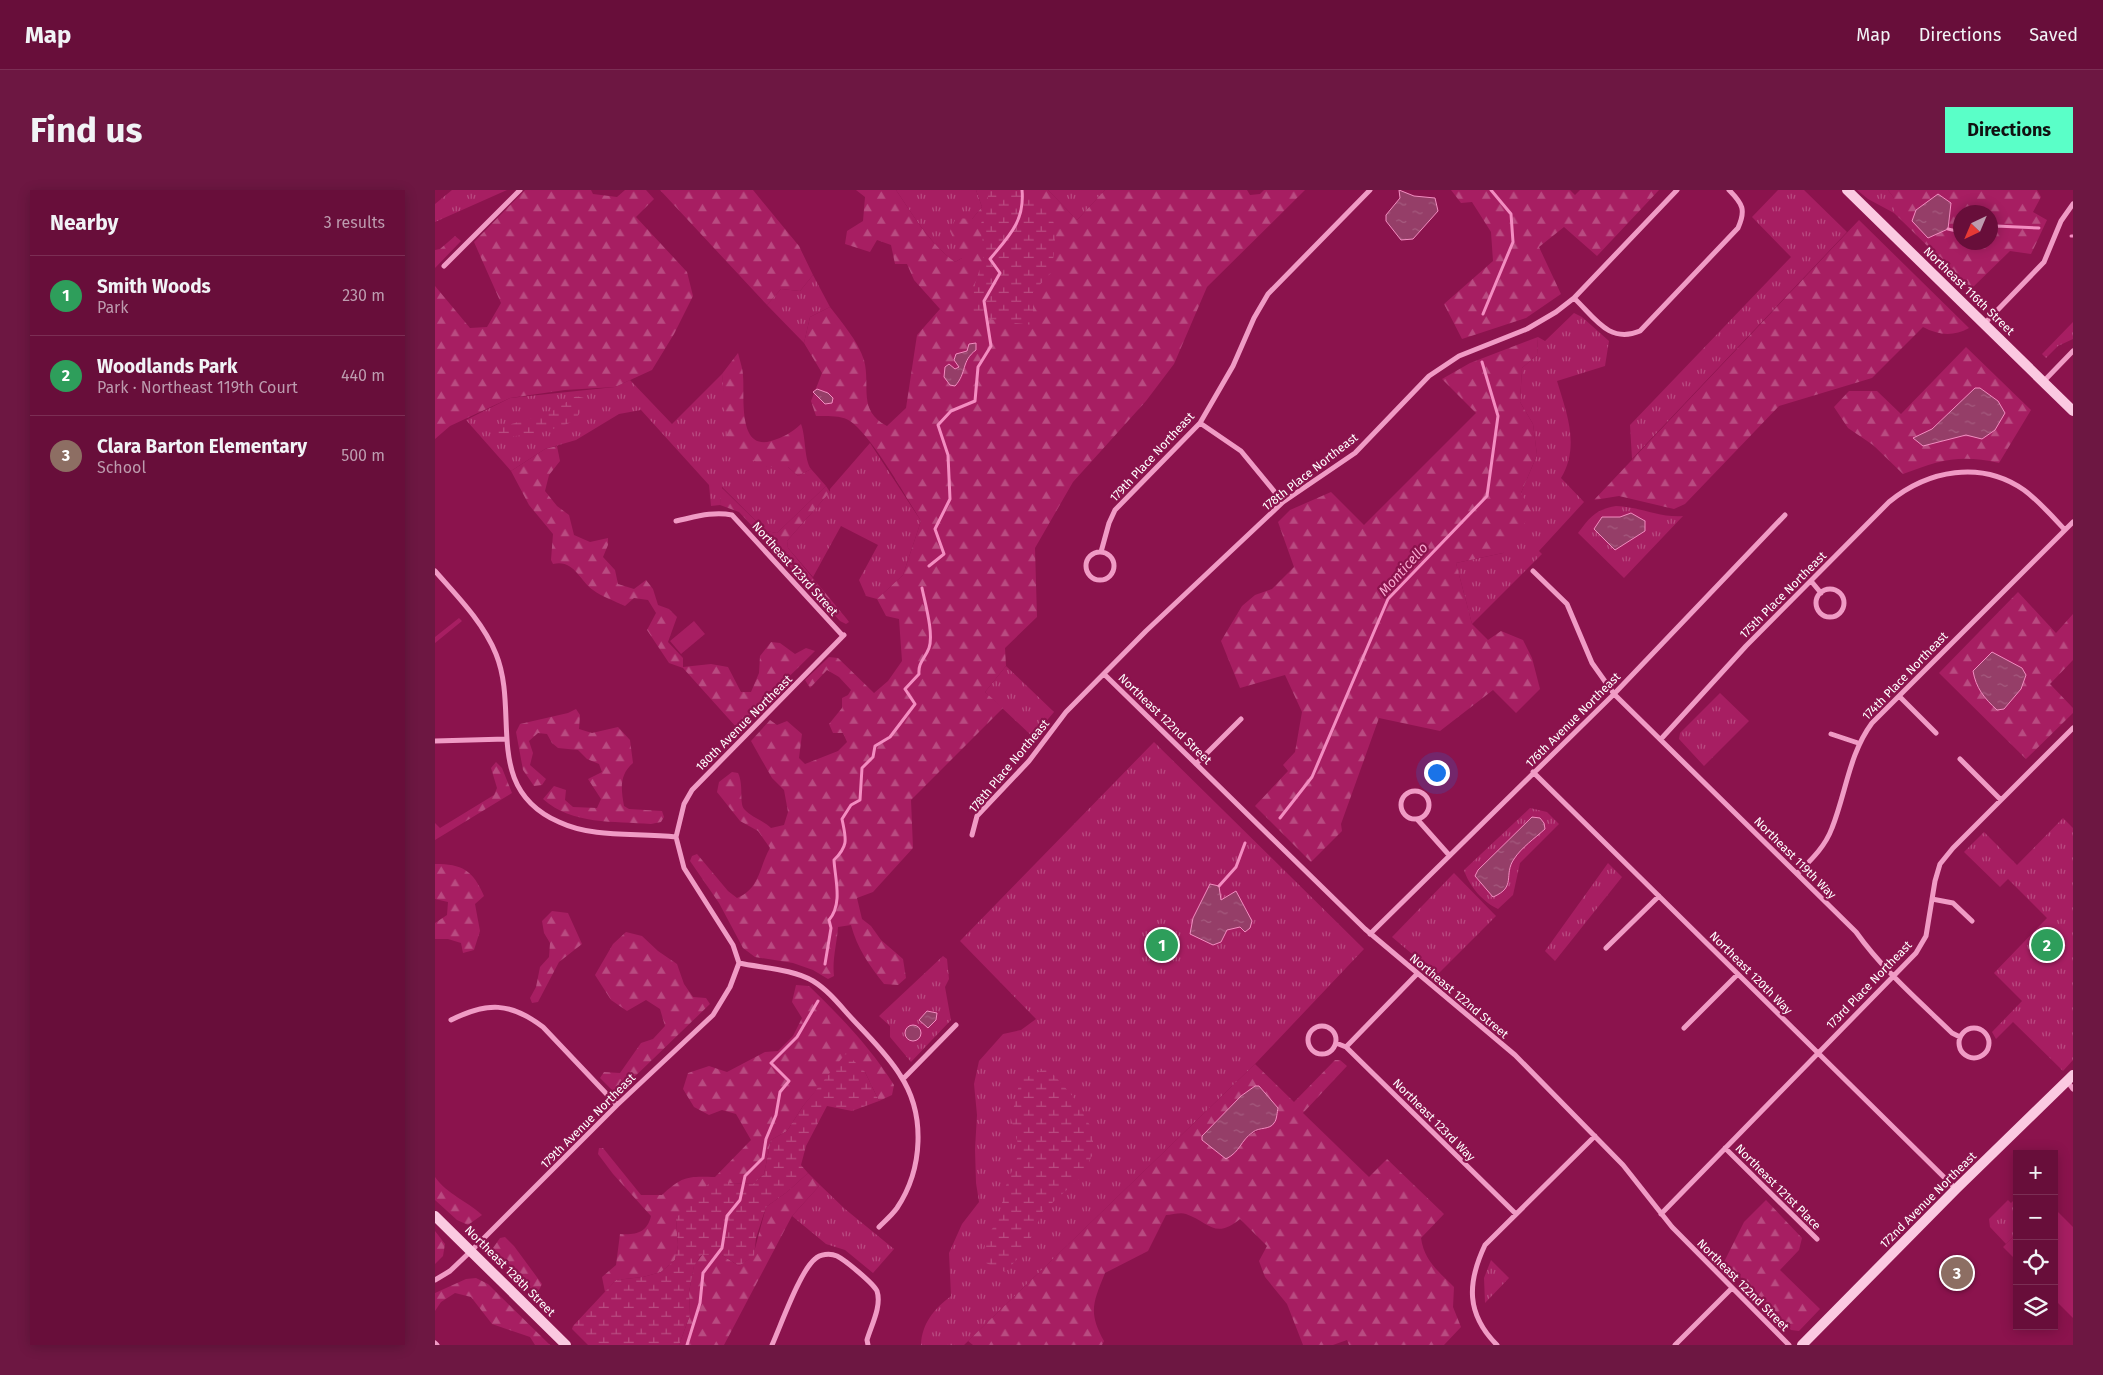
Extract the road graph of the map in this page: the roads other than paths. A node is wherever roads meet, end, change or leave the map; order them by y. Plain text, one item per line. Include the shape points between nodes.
1 (520, 190) edge
2 (1370, 190) edge
3 (1677, 190) edge
4 (1729, 190) edge
5 (1847, 190) edge
6 (2073, 204) edge
7 (444, 266) dead end
8 (1574, 298) junction
9 (1985, 323) junction
10 (2073, 351) edge
11 (2043, 382) junction
12 (2073, 411) edge
13 (1200, 423) junction
14 (1283, 502) junction
15 (1785, 515) dead end
16 (676, 521) dead end
17 (2073, 522) edge
18 (2065, 530) junction
19 (1101, 552) junction
20 (435, 571) edge
21 (1533, 571) dead end
22 (1811, 581) junction
23 (1821, 592) junction
24 (843, 636) joint
25 (1104, 674) junction
26 (1614, 694) junction
27 (1899, 696) junction
28 (1241, 719) dead end
29 (2073, 728) edge
30 (1936, 733) dead end
31 (1831, 734) dead end
32 (506, 739) junction
33 (1661, 739) junction
34 (435, 741) edge
35 (1858, 743) junction
36 (1960, 759) dead end
37 (1197, 764) junction
38 (1533, 772) junction
39 (2001, 800) junction
40 (1417, 819) junction
41 (972, 835) dead end
42 (676, 836) junction
43 (1449, 855) junction
44 (1797, 874) junction
45 (1659, 896) junction
46 (1932, 899) junction
47 (1971, 921) dead end
48 (1370, 934) junction
49 (1606, 948) dead end
50 (739, 963) junction
51 (1417, 974) junction
52 (1737, 974) junction
53 (1893, 975) junction
54 (451, 1020) dead end
55 (956, 1025) dead end
56 (1684, 1028) dead end
57 (1960, 1037) junction
58 (1336, 1043) junction
59 (1346, 1047) junction
60 (1817, 1052) junction
61 (903, 1079) junction
62 (2071, 1082) edge
63 (617, 1106) junction
64 (1595, 1136) junction
65 (1725, 1148) junction
66 (1956, 1189) junction
67 (1516, 1214) junction
68 (1661, 1214) junction
69 (435, 1216) edge
70 (879, 1227) dead end
71 (1817, 1239) dead end
72 (471, 1252) junction
73 (435, 1280) edge
74 (1732, 1288) junction
75 (567, 1345) edge
76 (772, 1345) edge
77 (868, 1345) edge
78 (1497, 1345) edge
79 (1675, 1345) edge
80 (1789, 1345) edge
81 (1802, 1345) edge

1 - 7 street
2 - 13 street, 179th Place Northeast via 1268,294 1233,366
3 - 8 street, 178th Place Northeast
4 - 8 street via 1740,200 1744,215 1738,228 1640,331 1629,335 1610,333
5 - 9 street, Northeast 116th Street
6 - 9 street via 2061,221 2044,262
8 - 14 street, 178th Place Northeast via 1527,329 1459,356 1429,376 1355,453
9 - 11 street, Northeast 116th Street
10 - 11 street
11 - 12 street, Northeast 116th Street
13 - 14 street via 1241,451
13 - 19 street, 179th Place Northeast via 1115,510
14 - 25 street, 178th Place Northeast
15 - 26 street, 176th Avenue Northeast
16 - 24 street, Northeast 123rd Street via 707,514 732,515
17 - 18 street, 174th Place Northeast
18 - 22 street, 175th Place Northeast via 2022,488 1991,475 1949,472 1912,485 1889,502
18 - 27 street, 174th Place Northeast
19 - 19 street, 179th Place Northeast via 1110,557 1113,568 1106,578 1098,580 1090,575 1086,563 1091,556
20 - 32 street via 465,605 497,654
21 - 26 street, Northeast 119th Way via 1567,604 1592,663
22 - 23 street
22 - 33 street, 175th Place Northeast
23 - 23 street via 1816,602 1819,611 1831,617 1839,614 1843,607 1842,595 1831,589
24 - 42 street, 180th Avenue Northeast via 693,790 684,804
25 - 37 street, Northeast 122nd Street
25 - 41 street, 178th Place Northeast via 1066,712 1029,761 977,816
26 - 33 street, Northeast 119th Way
26 - 38 street, 176th Avenue Northeast
27 - 30 street
27 - 35 street, 174th Place Northeast via 1871,723
28 - 37 street
29 - 39 street, 173rd Place Northeast
31 - 35 street
32 - 34 street
32 - 42 street via 514,778 522,793 559,822 599,832
33 - 44 street, Northeast 119th Way
35 - 44 street, 174th Place Northeast via 1832,829 1820,850
36 - 39 street
37 - 48 street, Northeast 122nd Street
38 - 43 street, 176th Avenue Northeast
38 - 45 street, Northeast 120th Way
39 - 46 street, 173rd Place Northeast via 1941,864
40 - 40 street via 1409,818 1401,808 1402,800 1411,792 1424,795 1428,802 1425,815
40 - 43 street
42 - 50 street via 684,868 733,945
43 - 48 street, 176th Avenue Northeast
44 - 53 street, Northeast 119th Way via 1856,932
45 - 49 street
45 - 52 street, Northeast 120th Way
46 - 47 street via 1953,903
46 - 53 street, 173rd Place Northeast via 1925,936 1916,953
48 - 51 street, Northeast 122nd Street
50 - 61 street via 812,980 885,1054
50 - 63 street, 179th Avenue Northeast via 730,987 713,1015
51 - 59 street
51 - 64 street, Northeast 122nd Street via 1515,1055
52 - 56 street
52 - 60 street, Northeast 120th Way
53 - 57 street, Northeast 119th Way
53 - 60 street, 173rd Place Northeast
54 - 63 street via 473,1009 491,1006 531,1018
55 - 61 street
57 - 57 street, Northeast 119th Way via 1961,1051 1967,1057 1981,1056 1987,1049 1988,1039 1982,1031 1972,1028
58 - 58 street, Northeast 123rd Way via 1335,1034 1326,1026 1313,1029 1309,1037 1312,1050 1320,1054 1329,1053
58 - 59 street, Northeast 123rd Way
59 - 67 street, Northeast 123rd Way
60 - 65 street, 173rd Place Northeast
60 - 66 street, Northeast 120th Way
61 - 70 street via 918,1121 917,1153 913,1177 897,1208
62 - 66 street, 172nd Avenue Northeast
63 - 72 street, 179th Avenue Northeast
64 - 67 street
64 - 68 street, Northeast 122nd Street via 1623,1165
65 - 68 street, 173rd Place Northeast
65 - 71 street, Northeast 121st Place
66 - 81 street, 172nd Avenue Northeast
67 - 78 street via 1485,1246 1475,1266 1471,1293 1479,1322
68 - 74 street, Northeast 122nd Street
69 - 72 street, Northeast 128th Street
72 - 73 street, 179th Avenue Northeast
72 - 75 street, Northeast 128th Street
74 - 79 street
74 - 80 street, Northeast 122nd Street
76 - 77 street via 806,1270 815,1258 827,1254 837,1256 872,1283 877,1292 879,1303

